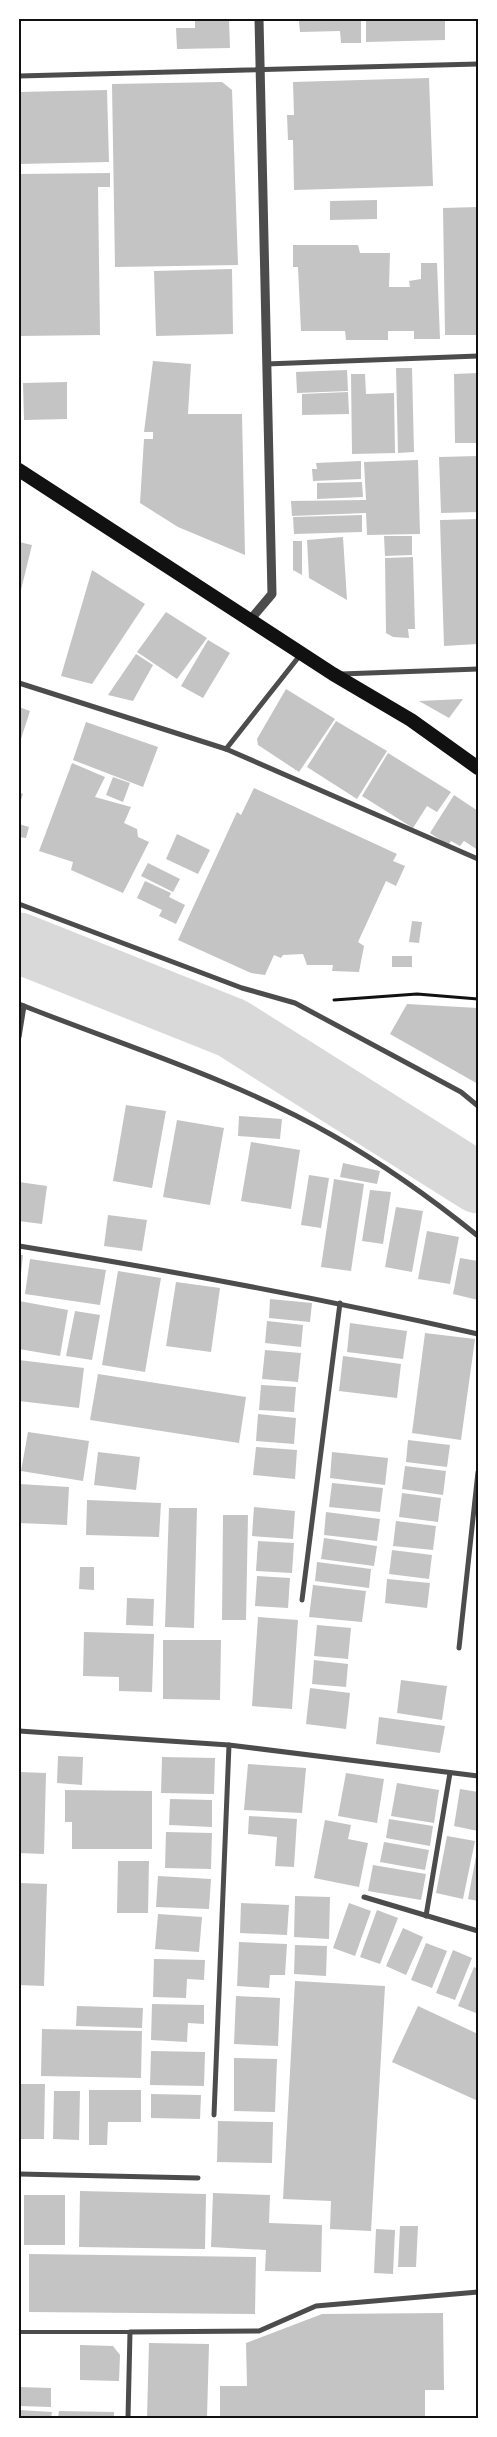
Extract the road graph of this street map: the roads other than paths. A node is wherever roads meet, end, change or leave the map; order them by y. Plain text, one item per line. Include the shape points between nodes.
1 (259, 19) edge
2 (478, 64) edge
3 (260, 70) junction
4 (19, 76) edge
5 (478, 356) edge
6 (266, 364) junction
7 (19, 470) edge
8 (250, 620) junction
9 (302, 654) junction
10 (478, 669) edge
11 (333, 674) junction
12 (19, 683) edge
13 (226, 749) junction
14 (478, 768) edge
15 (478, 859) edge
16 (19, 904) edge
17 (22, 1005) edge
18 (19, 1037) edge
19 (478, 1106) edge
20 (478, 1236) edge
21 (19, 1246) edge
22 (340, 1303) junction
23 (478, 1334) edge
24 (478, 1472) edge
25 (302, 1600) dead end
26 (459, 1648) dead end
27 (19, 1732) edge
28 (229, 1745) junction
29 (450, 1773) junction
30 (478, 1776) edge
31 (364, 1898) dead end
32 (426, 1916) junction
33 (478, 1932) edge
34 (214, 2115) dead end
35 (19, 2174) edge
36 (198, 2178) dead end
37 (478, 2292) edge
38 (19, 2332) edge
39 (130, 2332) junction
40 (128, 2418) edge

1 - 3 street
2 - 3 street
3 - 4 street
3 - 6 street
5 - 6 street
6 - 8 street via 272,594
7 - 8 highway
8 - 9 highway
9 - 11 highway
9 - 13 street
10 - 11 street
11 - 14 highway via 411,720
12 - 13 street
13 - 15 street
16 - 19 street via 242,988 295,1003 461,1092
17 - 18 street
17 - 20 street via 232,1086 332,1134 407,1182
21 - 22 street via 186,1273
22 - 23 street
22 - 25 street
24 - 26 street
27 - 28 street
28 - 29 street
28 - 34 street
29 - 30 street
29 - 32 street
31 - 32 street
32 - 33 street
35 - 36 street
37 - 39 street via 316,2306 259,2331
38 - 39 lane
39 - 40 street

